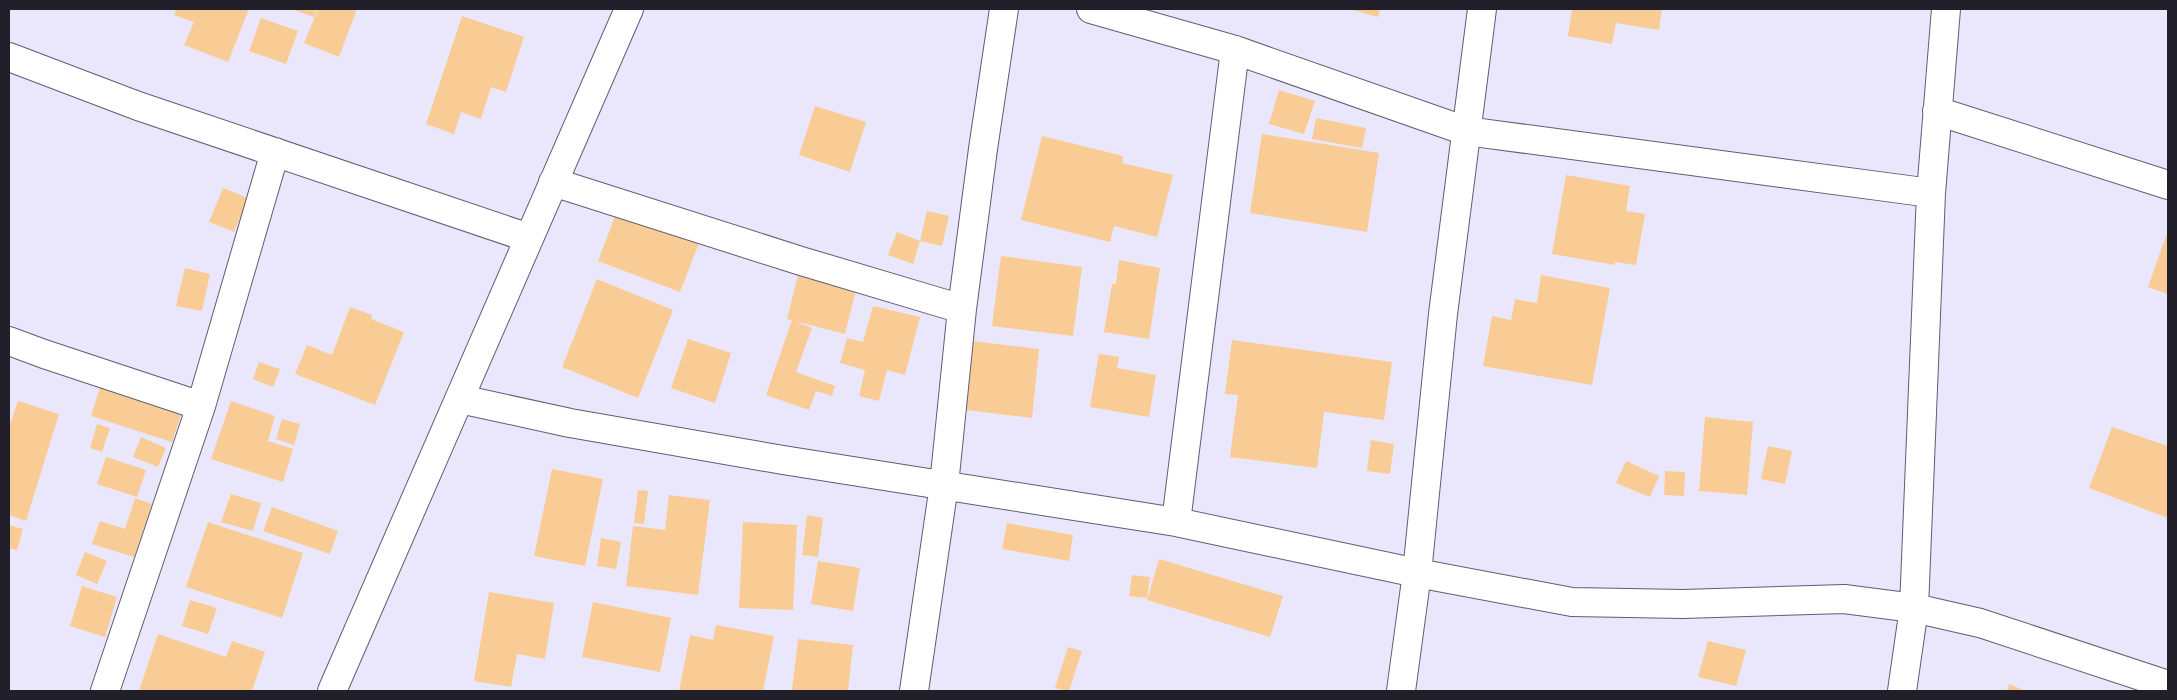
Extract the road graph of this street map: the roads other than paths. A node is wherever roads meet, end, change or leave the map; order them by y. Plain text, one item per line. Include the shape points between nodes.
1 (629, 9) edge
2 (1004, 9) edge
3 (1091, 9) edge
4 (1482, 9) edge
5 (1946, 9) edge
6 (1235, 50) junction
7 (9, 57) edge
8 (1937, 111) junction
9 (1466, 130) junction
10 (275, 152) junction
11 (553, 182) junction
12 (2168, 185) edge
13 (1931, 193) junction
14 (529, 238) junction
15 (962, 309) junction
16 (9, 340) edge
17 (460, 399) junction
18 (201, 406) junction
19 (944, 484) junction
20 (1176, 522) junction
21 (1417, 573) junction
22 (1914, 608) junction
23 (2168, 685) edge
24 (105, 691) edge
25 (332, 691) edge
26 (914, 691) edge
27 (1401, 691) edge
28 (1902, 691) edge

1 - 11 street
2 - 15 street
3 - 6 street
4 - 9 street
5 - 8 street
6 - 9 street
6 - 20 street
7 - 10 street via 138,106
8 - 12 street
8 - 13 street
9 - 13 street
9 - 21 street via 1443,314
10 - 14 street
10 - 18 street
11 - 14 street
11 - 15 street
13 - 22 street
14 - 17 street
15 - 19 street
16 - 18 street
17 - 19 street via 570,423 763,457
17 - 25 street
18 - 24 street
19 - 20 street
19 - 26 street
20 - 21 street
21 - 22 street via 1572,602 1683,604 1844,599
21 - 27 street
22 - 23 street via 1980,623
22 - 28 street

